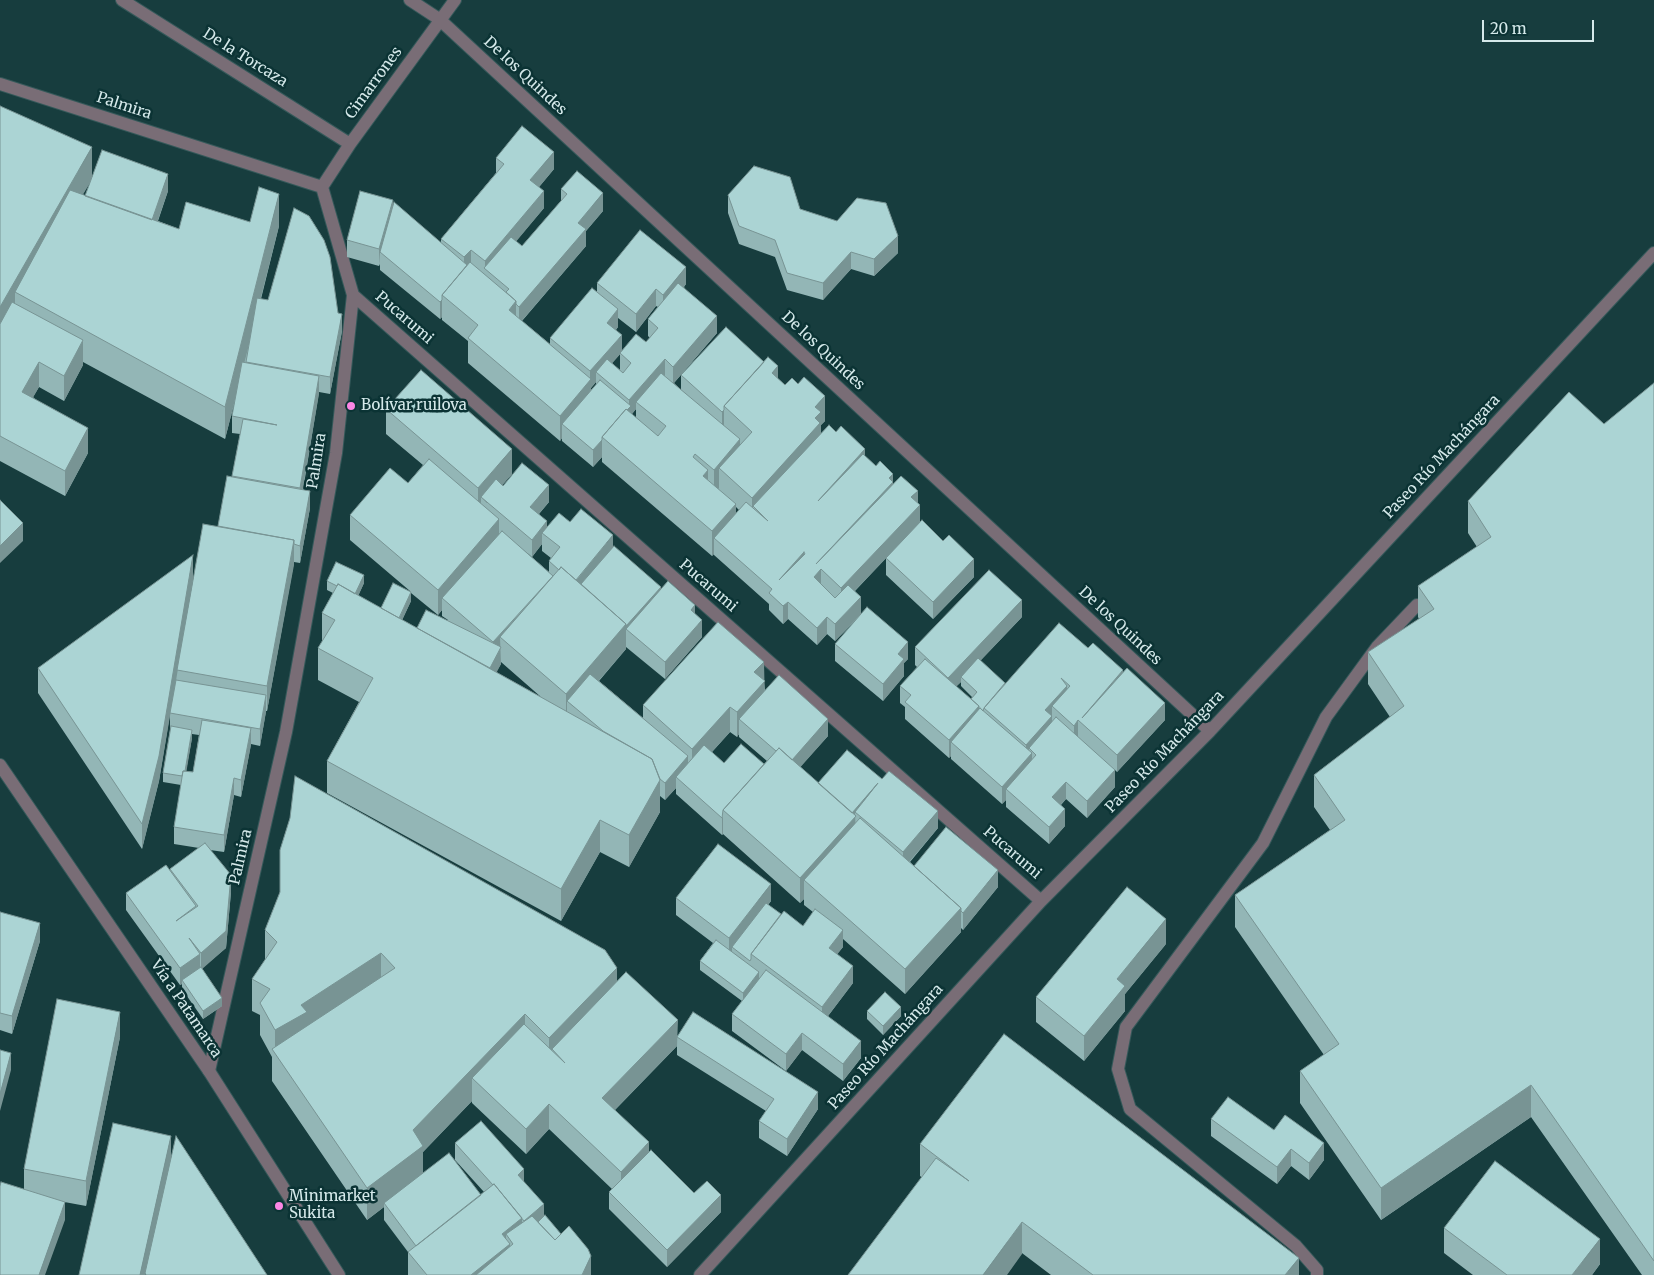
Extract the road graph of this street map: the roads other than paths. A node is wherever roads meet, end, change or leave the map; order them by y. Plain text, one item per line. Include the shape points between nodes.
1 (122, 0) edge
2 (410, 0) edge
3 (455, 0) edge
4 (440, 19) junction
5 (0, 84) edge
6 (350, 144) junction
7 (322, 186) junction
8 (1654, 253) edge
9 (353, 295) junction
10 (1417, 605) edge
11 (1210, 731) junction
12 (0, 766) edge
13 (1041, 901) junction
14 (209, 1071) junction
15 (339, 1275) edge
16 (700, 1275) edge
17 (1317, 1275) edge

1 - 6 street, De la Torcaza
2 - 4 street, De los Quindes
3 - 4 street, Cimarrones
4 - 6 street, Cimarrones
4 - 11 street, De los Quindes
5 - 7 street, Palmira
6 - 7 street, Cimarrones
7 - 9 street, Palmira
8 - 11 street, Paseo Río Machángara
9 - 13 street, Pucarumi
9 - 14 street, Palmira via 336,452 286,732
10 - 17 street via 1377,647 1326,717 1263,843 1126,1027 1118,1069 1130,1109 1296,1246 1317,1270
11 - 13 street, Paseo Río Machángara
12 - 14 street, Vía a Patamarca
13 - 16 street, Paseo Río Machángara
14 - 15 street, Vía a Patamarca

